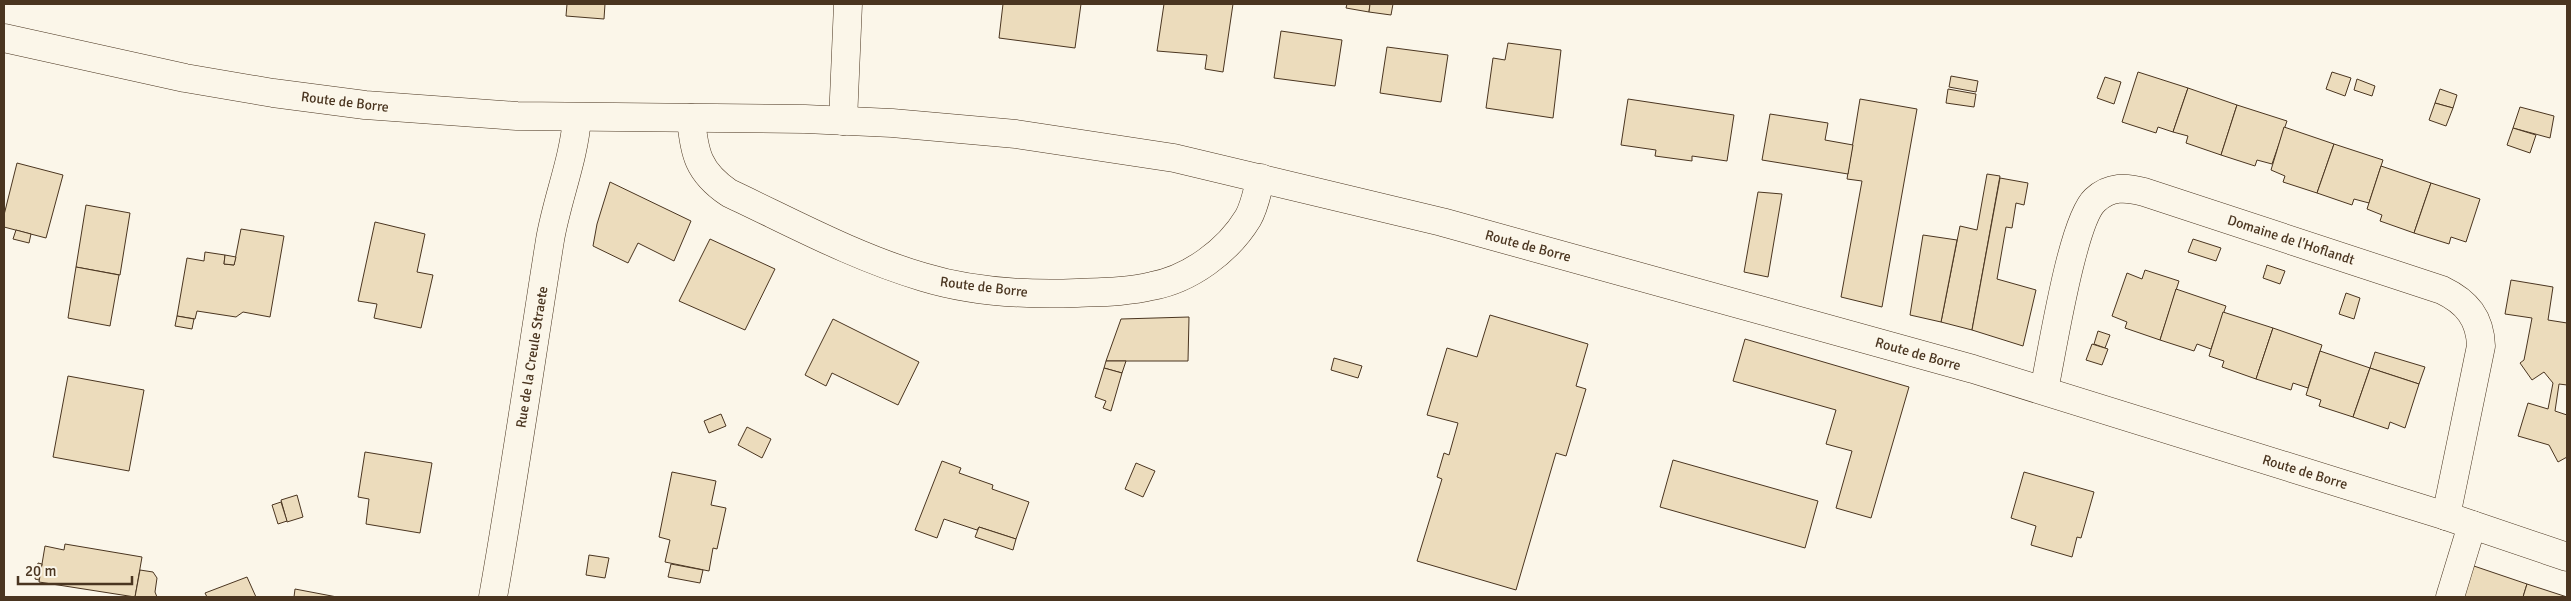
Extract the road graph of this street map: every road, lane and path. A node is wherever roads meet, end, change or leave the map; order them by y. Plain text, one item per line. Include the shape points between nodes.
1 (848, 4) edge
2 (4, 38) edge
3 (576, 118) junction
4 (691, 118) junction
5 (843, 121) junction
6 (1261, 178) junction
7 (2044, 390) junction
8 (2446, 516) junction
9 (2472, 525) junction
10 (2567, 557) edge
11 (493, 597) edge
12 (2450, 597) edge

1 - 5 main road
2 - 3 main road, Route de Borre via 185,78 273,93 409,109
3 - 4 main road, Route de Borre
3 - 11 main road, Rue de la Creule Straete via 573,147 550,238
4 - 5 main road, Route de Borre
4 - 6 main road, Route de Borre via 698,161 716,185 729,193 873,260 948,284 1004,292 1064,294 1114,291 1173,280 1209,260 1237,234 1253,206
5 - 6 main road, Route de Borre via 1049,138 1174,158
6 - 7 main road, Route de Borre via 1442,222
7 - 8 main road, Route de Borre
7 - 8 main road, Domaine de l'Hoflandt via 2077,236 2087,209 2109,191 2130,188 2144,192 2442,290 2467,306 2479,328 2481,346
8 - 9 main road, Route de Borre
9 - 10 main road, Route de Borre
9 - 12 main road

